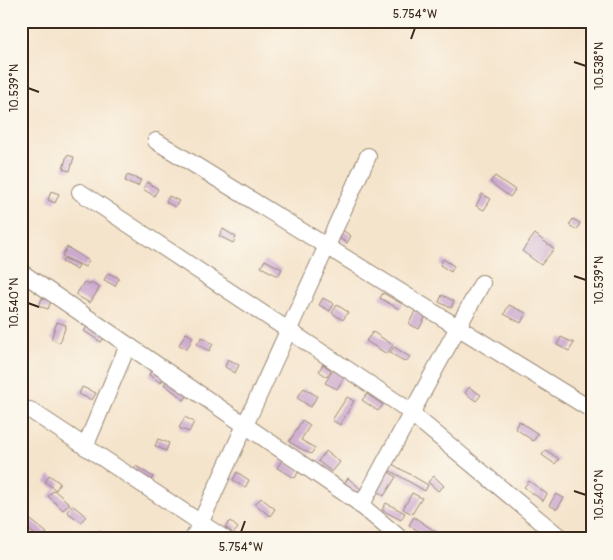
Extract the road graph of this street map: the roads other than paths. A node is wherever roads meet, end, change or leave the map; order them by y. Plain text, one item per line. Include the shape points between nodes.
1 (156, 141) dead end
2 (368, 156) dead end
3 (80, 192) dead end
4 (327, 246) junction
5 (21, 272) edge
6 (482, 283) dead end
7 (458, 327) junction
8 (288, 330) junction
9 (128, 345) junction
10 (587, 407) dead end
11 (30, 410) dead end
12 (412, 413) junction
13 (245, 426) junction
14 (85, 447) junction
15 (361, 506) junction
16 (200, 523) junction
17 (193, 539) edge
18 (224, 539) edge
19 (401, 539) edge
20 (562, 539) edge

1 - 4 street
2 - 4 street
3 - 8 street
4 - 7 street
4 - 8 street
5 - 9 street
6 - 7 street
7 - 10 street
7 - 12 street
8 - 12 street
8 - 13 street
9 - 13 street
9 - 14 street
11 - 14 street
12 - 15 street
12 - 20 street
13 - 15 street
13 - 16 street
14 - 16 street
15 - 19 street
16 - 17 street
16 - 18 street

